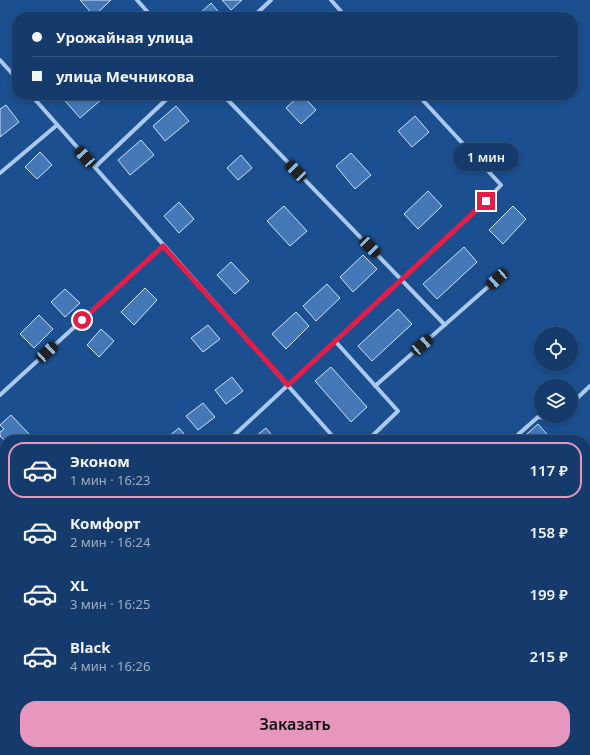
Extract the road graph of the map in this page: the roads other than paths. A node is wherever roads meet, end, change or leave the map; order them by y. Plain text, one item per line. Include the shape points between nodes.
1 (138, 0) edge
2 (271, 0) edge
3 (331, 0) edge
4 (148, 12) edge
5 (258, 12) edge
6 (342, 12) edge
7 (0, 60) edge
8 (12, 73) edge
9 (35, 100) edge
10 (166, 100) edge
11 (228, 100) edge
12 (423, 100) edge
13 (57, 125) junction
14 (95, 167) junction
15 (0, 173) edge
16 (163, 246) junction
17 (401, 279) junction
18 (497, 279) dead end
19 (445, 325) junction
20 (335, 342) junction
21 (288, 385) junction
22 (375, 386) junction
23 (590, 386) edge
24 (0, 395) edge
25 (578, 397) edge
26 (534, 421) edge
27 (234, 435) edge
28 (332, 435) edge
29 (373, 435) edge
30 (518, 435) edge

1 - 4 street
2 - 5 street
3 - 6 street
7 - 8 street
9 - 13 street
10 - 14 street
11 - 17 street
12 - 17 street via 501,185
13 - 14 street
13 - 15 street
14 - 16 street
16 - 21 street
16 - 24 street
17 - 19 street
17 - 20 street
18 - 19 street
19 - 22 street
20 - 21 street
20 - 22 street
21 - 27 street
21 - 28 street
22 - 29 street via 398,411
23 - 25 street
26 - 30 street

